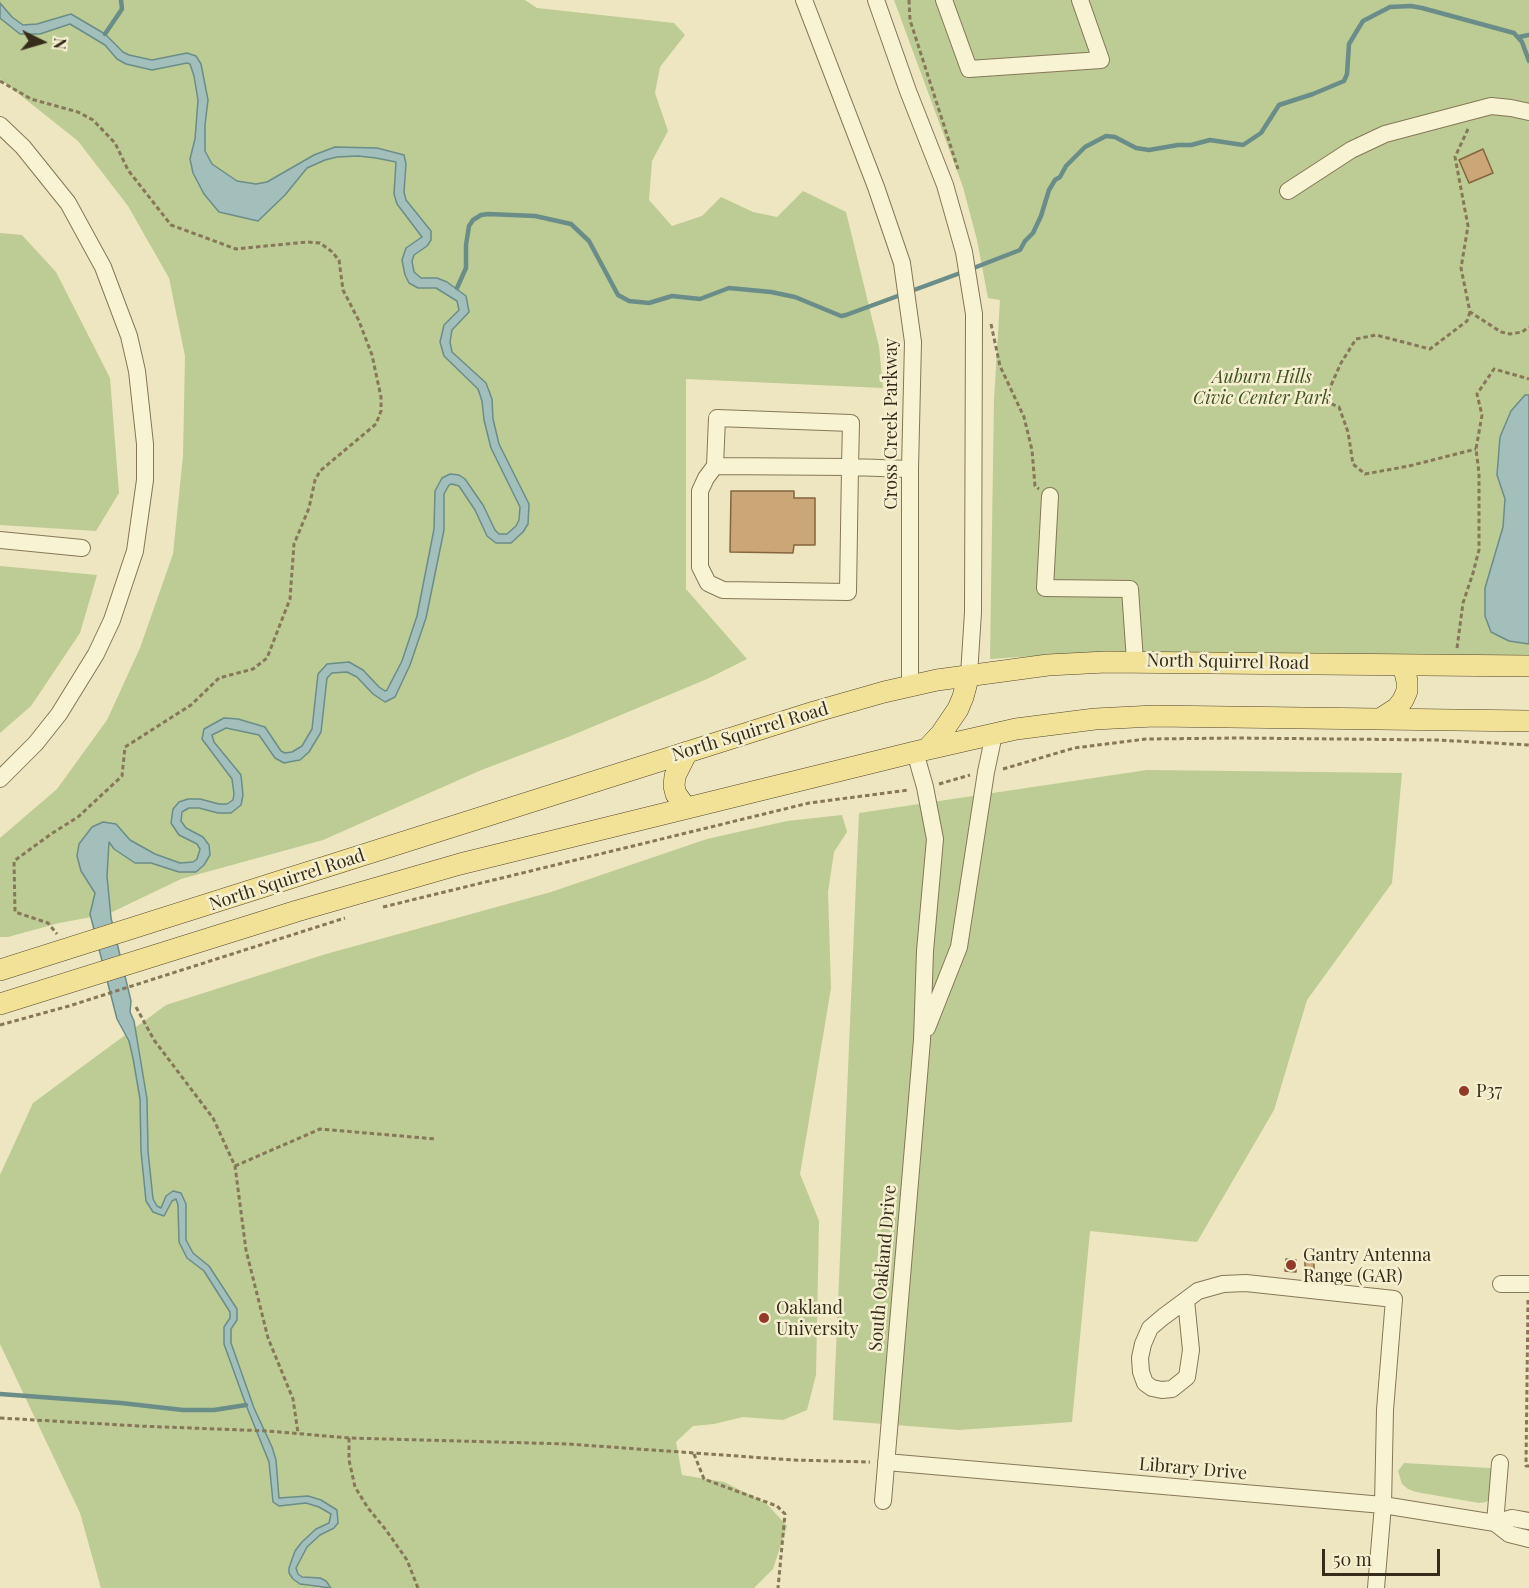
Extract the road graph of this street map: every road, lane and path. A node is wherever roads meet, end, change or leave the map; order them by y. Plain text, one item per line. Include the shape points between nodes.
1 (804, 0) edge
2 (876, 0) edge
3 (944, 0) edge
4 (1080, 0) edge
5 (0, 81) edge
6 (1485, 107) junction
7 (1529, 112) edge
8 (0, 125) edge
9 (1288, 191) dead end
10 (1470, 312) junction
11 (1529, 327) edge
12 (1529, 379) edge
13 (1476, 449) junction
14 (715, 466) junction
15 (850, 467) junction
16 (910, 469) junction
17 (1050, 496) dead end
18 (0, 540) edge
19 (82, 548) dead end
20 (1135, 661) junction
21 (1403, 665) junction
22 (1456, 666) junction
23 (1529, 666) edge
24 (969, 675) junction
25 (910, 686) junction
26 (1380, 719) junction
27 (1529, 721) edge
28 (994, 734) junction
29 (1529, 745) edge
30 (921, 750) junction
31 (687, 752) junction
32 (997, 771) dead end
33 (975, 774) dead end
34 (5, 775) edge
35 (935, 785) dead end
36 (914, 789) dead end
37 (686, 808) junction
38 (379, 908) dead end
39 (349, 917) dead end
40 (56, 954) junction
41 (0, 970) edge
42 (0, 1004) edge
43 (136, 1007) dead end
44 (0, 1024) edge
45 (922, 1040) junction
46 (436, 1138) dead end
47 (235, 1166) junction
48 (1501, 1284) dead end
49 (1529, 1284) edge
50 (1528, 1294) edge
51 (1186, 1300) junction
52 (0, 1418) edge
53 (298, 1433) junction
54 (349, 1438) junction
55 (694, 1453) junction
56 (885, 1462) junction
57 (1500, 1463) dead end
58 (1529, 1466) edge
59 (883, 1501) dead end
60 (1383, 1505) junction
61 (1529, 1521) edge
62 (1496, 1523) junction
63 (1529, 1539) edge
64 (418, 1588) edge
65 (778, 1588) edge
66 (1376, 1588) edge

1 - 16 street, Cross Creek Parkway via 902,263 913,342
2 - 24 street via 945,185 964,252 974,314 973,612
3 - 4 street via 969,69 1101,60
5 - 40 path via 31,99 93,120 116,143 128,170 171,225 236,249 307,242 320,243 331,250 339,260 343,290 372,355 381,397 376,424 320,471 315,480 309,508 294,544 290,599 267,658 253,669 219,678 191,705 125,747 122,776 78,817 14,861 15,912 48,923 57,932
6 - 7 street
6 - 9 street via 1385,134 1351,150
6 - 10 path via 1467,130 1455,157 1468,226 1461,268
8 - 34 street via 68,203 103,267 134,359 145,444 145,480 135,551 112,620 59,714
10 - 11 path via 1501,332 1522,332
10 - 13 path via 1467,321 1430,349 1376,335 1356,339 1324,400 1339,407 1353,464 1365,474
12 - 13 path via 1494,369 1477,394 1482,415
13 - 22 path via 1479,550 1463,603
14 - 15 street
14 - 15 street via 717,418 851,423
14 - 15 street via 700,491 700,567 708,582 723,590 848,592
15 - 16 street
16 - 25 street, Cross Creek Parkway
17 - 20 street via 1045,588 1130,589
18 - 19 street
20 - 21 main road, North Squirrel Road
20 - 24 main road, North Squirrel Road via 1048,665
21 - 22 main road, North Squirrel Road
21 - 26 main road via 1407,691 1397,708
22 - 23 main road, North Squirrel Road
24 - 25 main road, North Squirrel Road
24 - 30 main road via 958,709 941,734
25 - 31 main road, North Squirrel Road
26 - 27 main road, North Squirrel Road
26 - 28 main road, North Squirrel Road via 1123,717
28 - 30 main road, North Squirrel Road
28 - 45 street, South Oakland Drive via 959,947
29 - 32 path via 1437,740 1146,739 1074,748
30 - 37 main road, North Squirrel Road
30 - 45 street, South Oakland Drive via 935,839
31 - 37 main road via 674,786
31 - 40 main road, North Squirrel Road
33 - 35 path
36 - 38 path via 808,803
37 - 42 main road, North Squirrel Road via 460,864
39 - 44 path via 69,1006
40 - 41 main road, North Squirrel Road
43 - 47 path via 154,1040 213,1118
45 - 56 street, South Oakland Drive
46 - 47 path via 320,1129
47 - 53 path via 246,1250 268,1338 293,1399
48 - 49 street
50 - 58 path
51 - 51 street via 1150,1328 1143,1344 1141,1372 1152,1388 1173,1389 1187,1377 1191,1350
51 - 60 street via 1198,1291 1222,1284 1246,1283 1394,1299
52 - 53 path
53 - 54 path
54 - 55 path via 568,1444
54 - 64 path via 355,1486 407,1560
55 - 56 path
55 - 65 path via 704,1479 777,1506 785,1514
56 - 59 street, South Oakland Drive
56 - 60 street, Library Drive
57 - 62 street
60 - 62 street, Library Drive
60 - 66 street
61 - 62 street, Library Drive via 1512,1518
62 - 63 street, Library Drive via 1509,1534

